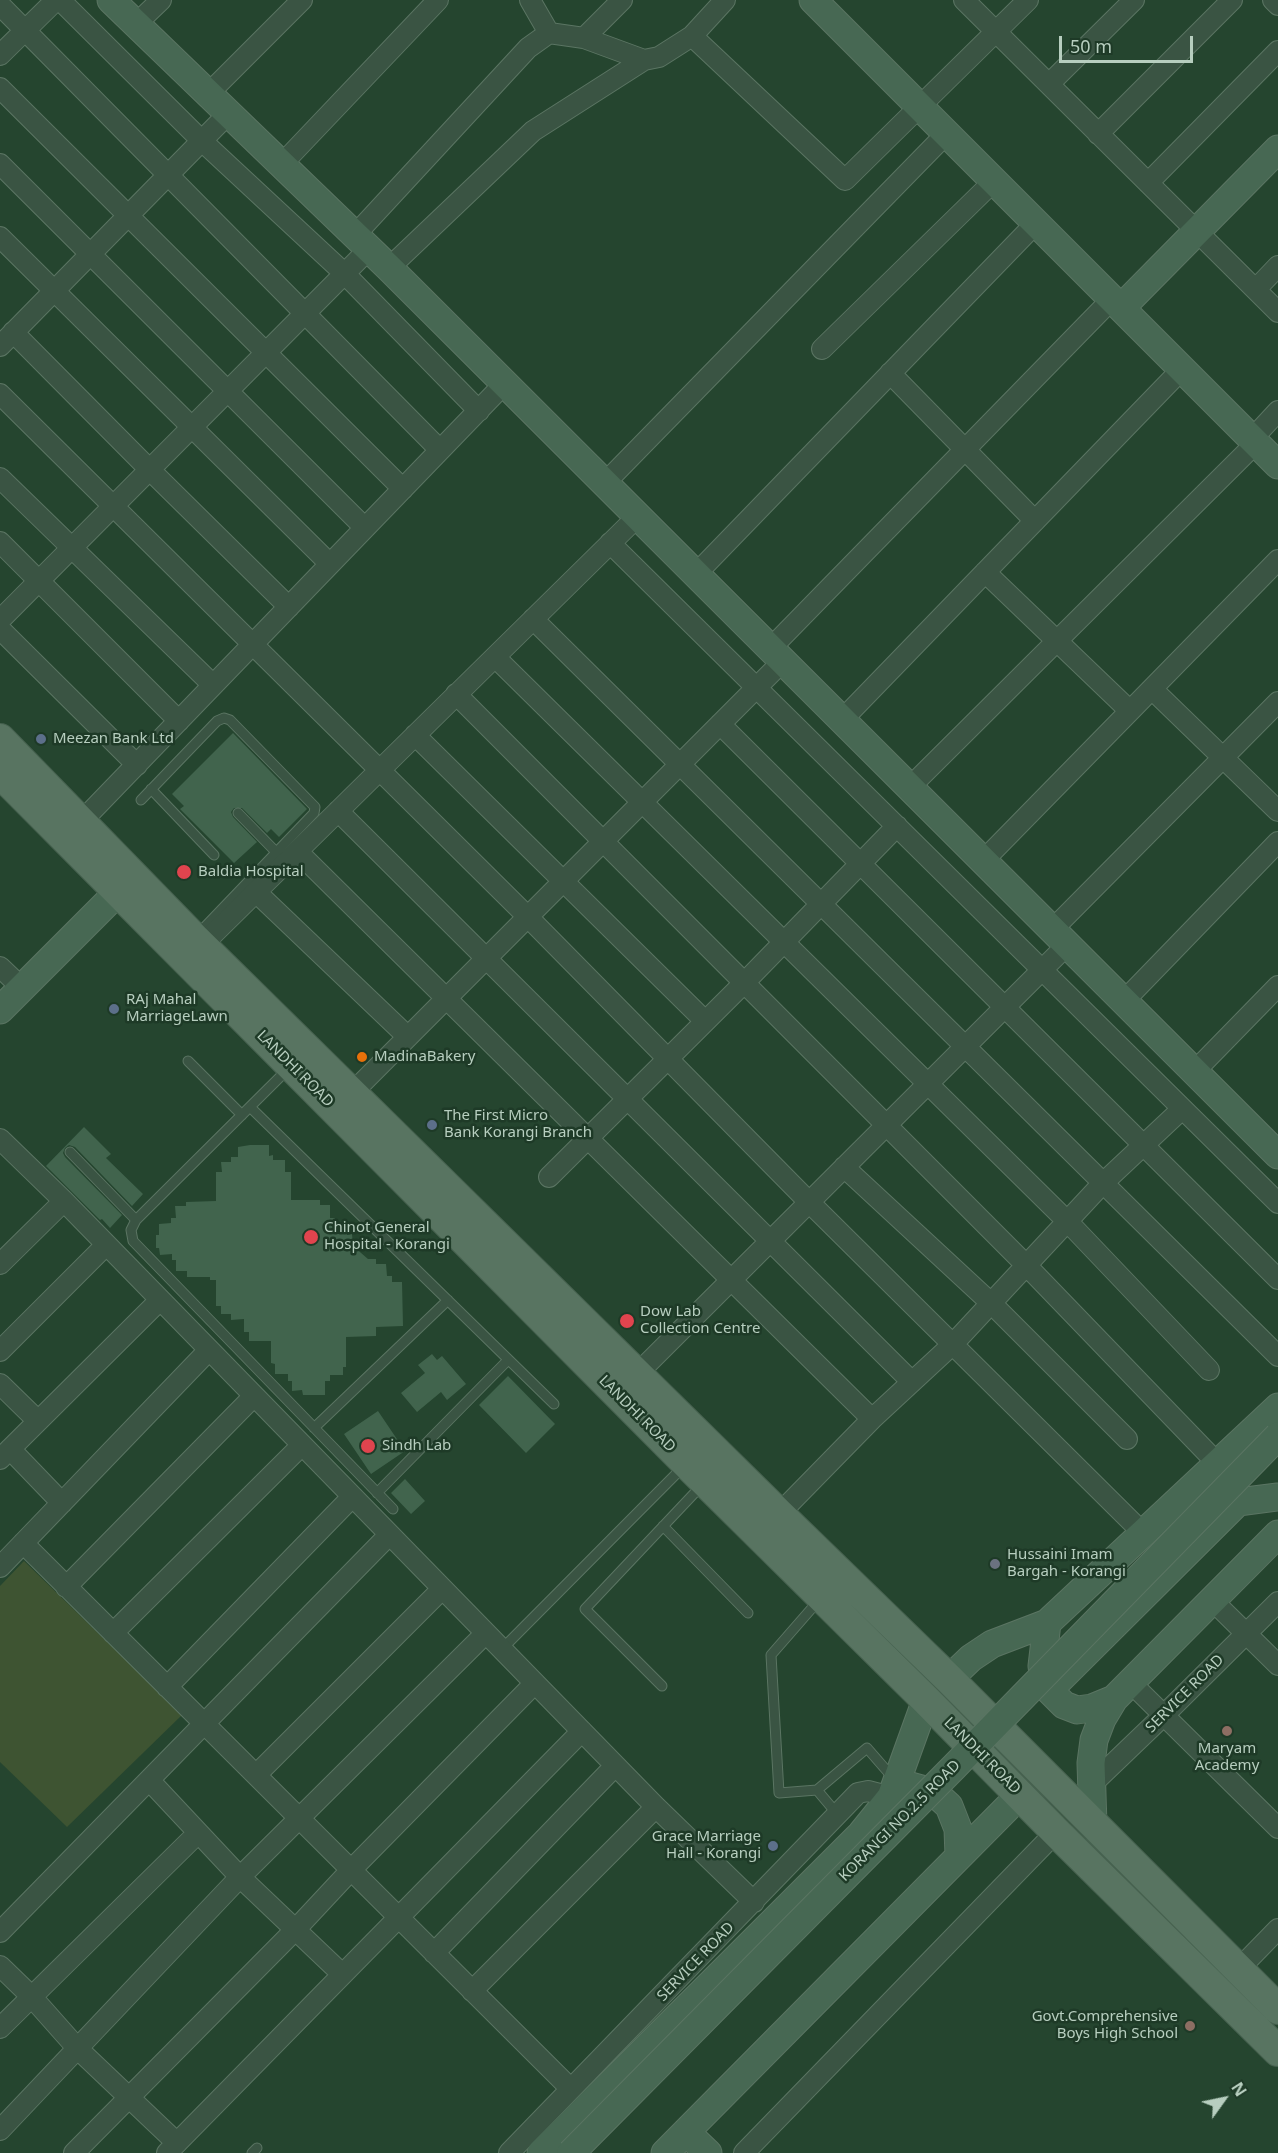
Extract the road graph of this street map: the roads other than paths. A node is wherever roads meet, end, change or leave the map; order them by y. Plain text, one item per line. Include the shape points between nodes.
1 (58, 0) edge
2 (111, 0) edge
3 (161, 0) edge
4 (302, 0) edge
5 (530, 0) edge
6 (622, 0) edge
7 (724, 0) edge
8 (813, 0) edge
9 (964, 0) edge
10 (1028, 0) edge
11 (1134, 0) edge
12 (1232, 0) edge
13 (1273, 0) edge
14 (431, 2) edge
15 (0, 5) edge
16 (1278, 5) edge
17 (136, 24) junction
18 (26, 30) junction
19 (996, 32) junction
20 (549, 33) junction
21 (692, 36) junction
22 (584, 38) junction
23 (1278, 51) edge
24 (0, 55) edge
25 (644, 60) junction
26 (1049, 84) junction
27 (0, 88) edge
28 (208, 94) junction
29 (919, 106) junction
30 (229, 113) junction
31 (947, 133) junction
32 (1098, 134) junction
33 (202, 141) junction
34 (1278, 149) edge
35 (0, 164) edge
36 (282, 164) junction
37 (168, 175) junction
38 (994, 182) junction
39 (1148, 183) junction
40 (129, 215) junction
41 (1036, 223) junction
42 (1198, 232) junction
43 (0, 237) edge
44 (362, 242) junction
45 (90, 254) junction
46 (1278, 266) edge
47 (389, 268) junction
48 (344, 273) junction
49 (1256, 290) junction
50 (54, 291) junction
51 (1117, 304) junction
52 (306, 312) junction
53 (1278, 312) edge
54 (7, 339) edge
55 (822, 349) dead end
56 (267, 352) junction
57 (1182, 369) junction
58 (890, 373) junction
59 (504, 384) junction
60 (228, 390) junction
61 (0, 394) edge
62 (479, 411) junction
63 (1278, 411) edge
64 (192, 427) junction
65 (1254, 441) junction
66 (965, 449) junction
67 (440, 450) junction
68 (1278, 465) edge
69 (150, 470) junction
70 (0, 478) edge
71 (604, 484) junction
72 (403, 489) junction
73 (113, 507) junction
74 (637, 517) junction
75 (1035, 520) junction
76 (365, 528) junction
77 (0, 542) edge
78 (610, 543) junction
79 (72, 548) junction
80 (1278, 560) edge
81 (330, 564) junction
82 (985, 572) junction
83 (695, 575) junction
84 (39, 581) junction
85 (290, 607) junction
86 (0, 620) edge
87 (533, 620) junction
88 (0, 629) edge
89 (1057, 641) junction
90 (252, 645) junction
91 (776, 656) junction
92 (495, 657) junction
93 (213, 686) junction
94 (757, 688) junction
95 (1152, 689) junction
96 (456, 694) junction
97 (1278, 702) edge
98 (1130, 711) junction
99 (179, 721) junction
100 (841, 721) junction
101 (720, 724) junction
102 (415, 735) junction
103 (0, 739) edge
104 (1223, 758) junction
105 (136, 765) junction
106 (680, 765) junction
107 (378, 770) junction
108 (0, 773) edge
109 (909, 788) junction
110 (151, 789) junction
111 (141, 800) dead end
112 (642, 802) junction
113 (338, 811) junction
114 (1278, 811) edge
115 (238, 813) dead end
116 (81, 822) junction
117 (897, 826) junction
118 (603, 842) junction
119 (1278, 842) edge
120 (297, 851) junction
121 (276, 852) junction
122 (214, 855) dead end
123 (982, 862) junction
124 (860, 864) junction
125 (563, 882) junction
126 (118, 892) junction
127 (256, 892) junction
128 (820, 904) junction
129 (225, 914) junction
130 (528, 917) junction
131 (1058, 938) junction
132 (784, 941) junction
133 (197, 942) junction
134 (486, 959) junction
135 (0, 967) edge
136 (1042, 970) junction
137 (744, 983) junction
138 (1278, 986) edge
139 (22, 988) junction
140 (446, 999) junction
141 (1123, 1002) junction
142 (1004, 1007) junction
143 (0, 1010) edge
144 (705, 1022) junction
145 (408, 1037) junction
146 (964, 1047) junction
147 (299, 1058) junction
148 (668, 1058) junction
149 (188, 1061) dead end
150 (1194, 1072) junction
151 (928, 1083) junction
152 (351, 1094) junction
153 (627, 1099) junction
154 (250, 1107) junction
155 (1182, 1108) junction
156 (242, 1115) junction
157 (886, 1125) junction
158 (588, 1139) junction
159 (1274, 1142) edge
160 (1144, 1144) junction
161 (3, 1149) edge
162 (70, 1152) dead end
163 (844, 1167) junction
164 (549, 1177) dead end
165 (1102, 1184) junction
166 (64, 1202) junction
167 (809, 1202) junction
168 (1278, 1203) edge
169 (136, 1220) junction
170 (1068, 1222) junction
171 (770, 1241) junction
172 (106, 1245) junction
173 (0, 1264) edge
174 (1027, 1266) junction
175 (731, 1280) junction
176 (1278, 1280) edge
177 (160, 1300) junction
178 (448, 1300) junction
179 (992, 1304) junction
180 (953, 1344) junction
181 (209, 1350) junction
182 (0, 1351) edge
183 (1278, 1356) edge
184 (508, 1360) junction
185 (1209, 1370) dead end
186 (636, 1374) junction
187 (912, 1382) junction
188 (0, 1384) edge
189 (254, 1396) junction
190 (554, 1404) dead end
191 (1278, 1407) edge
192 (872, 1419) junction
193 (38, 1421) junction
194 (314, 1428) junction
195 (1278, 1436) edge
196 (1127, 1439) dead end
197 (302, 1445) junction
198 (5, 1454) edge
199 (1218, 1464) junction
200 (696, 1473) junction
201 (377, 1493) junction
202 (352, 1497) junction
203 (1278, 1497) edge
204 (62, 1503) junction
205 (393, 1509) dead end
206 (779, 1514) junction
207 (663, 1526) junction
208 (1143, 1533) junction
209 (1278, 1534) edge
210 (389, 1535) junction
211 (23, 1543) junction
212 (0, 1566) edge
213 (66, 1587) junction
214 (442, 1589) junction
215 (822, 1596) junction
216 (1212, 1600) junction
217 (1278, 1602) edge
218 (748, 1613) dead end
219 (1047, 1623) junction
220 (113, 1633) junction
221 (1246, 1633) junction
222 (486, 1634) junction
223 (502, 1650) junction
224 (1278, 1665) edge
225 (949, 1679) junction
226 (535, 1683) junction
227 (662, 1686) dead end
228 (167, 1687) junction
229 (1049, 1690) junction
230 (1123, 1691) junction
231 (926, 1700) junction
232 (1164, 1715) junction
233 (204, 1724) junction
234 (582, 1731) junction
235 (615, 1766) junction
236 (256, 1775) junction
237 (149, 1780) junction
238 (1091, 1785) junction
239 (817, 1790) junction
240 (894, 1790) junction
241 (1020, 1795) junction
242 (656, 1807) junction
243 (838, 1815) junction
244 (299, 1818) junction
245 (1093, 1825) junction
246 (1278, 1828) edge
247 (1056, 1832) junction
248 (197, 1834) junction
249 (959, 1856) junction
250 (351, 1870) junction
251 (240, 1877) junction
252 (754, 1902) junction
253 (398, 1917) junction
254 (1278, 1929) edge
255 (295, 1930) junction
256 (0, 1932) edge
257 (434, 1953) junction
258 (0, 1966) edge
259 (1238, 1970) junction
260 (342, 1974) junction
261 (472, 1991) junction
262 (31, 1996) junction
263 (1278, 2009) edge
264 (0, 2028) edge
265 (78, 2049) junction
266 (1278, 2051) edge
267 (572, 2090) junction
268 (128, 2097) junction
269 (0, 2130) edge
270 (686, 2132) junction
271 (172, 2148) edge
272 (74, 2153) edge
273 (509, 2153) edge
274 (541, 2153) edge
275 (571, 2153) edge
276 (665, 2153) edge
277 (708, 2153) edge
278 (744, 2153) edge

1 - 18 street
1 - 33 street
2 - 17 main road
3 - 17 street
4 - 28 street
5 - 20 street
6 - 22 street
7 - 21 street
8 - 29 main road
9 - 19 street
10 - 19 street
11 - 26 street
12 - 32 street
13 - 16 street
14 - 36 street
15 - 18 street
17 - 28 main road
18 - 24 street
18 - 37 street
19 - 26 street
19 - 29 street
20 - 22 street
20 - 44 street via 528,48
21 - 25 street via 659,57
21 - 29 street via 845,180
22 - 25 street
23 - 39 street
25 - 47 street via 534,131
26 - 32 street
27 - 40 street
28 - 30 main road
29 - 31 main road
30 - 33 street
30 - 36 main road
31 - 38 main road
31 - 71 street
32 - 39 street
33 - 37 street
33 - 48 street
34 - 42 main road
35 - 45 street
36 - 44 main road
37 - 40 street
37 - 52 street
38 - 41 main road
38 - 55 street
39 - 42 street
40 - 45 street
40 - 56 street
41 - 51 main road
41 - 58 street
42 - 49 street
42 - 51 main road
43 - 50 street
44 - 47 main road
44 - 48 street
45 - 50 street
45 - 60 street
46 - 49 street
47 - 59 main road
48 - 52 street
48 - 62 street
49 - 53 street
50 - 54 street
50 - 64 street
51 - 57 main road
51 - 66 street
52 - 56 street
52 - 67 street
54 - 69 street
56 - 60 street
56 - 72 street
57 - 65 main road
57 - 75 street
58 - 66 street
58 - 83 street
59 - 62 street
59 - 71 main road
60 - 64 street
60 - 76 street
61 - 73 street
62 - 67 street
63 - 65 street
64 - 69 street
64 - 81 street
65 - 68 main road
65 - 89 street
66 - 75 street
66 - 91 street
67 - 72 street
69 - 73 street
69 - 85 street
70 - 79 street
71 - 74 main road
72 - 76 street
73 - 79 street
73 - 90 street
74 - 78 street
74 - 83 main road
75 - 82 street
76 - 81 street
77 - 84 street
78 - 87 street
78 - 94 street
79 - 84 street
79 - 93 street
80 - 95 street
81 - 85 street
82 - 89 street
82 - 100 street
83 - 91 main road
84 - 86 street
84 - 99 street
85 - 90 street
87 - 92 street
87 - 106 street
88 - 105 street
89 - 98 street
89 - 109 street
90 - 93 street
90 - 107 street
91 - 94 street
91 - 100 main road
92 - 96 street
92 - 112 street
93 - 99 street
94 - 101 street
94 - 117 street
95 - 98 street
95 - 104 street
96 - 102 street
96 - 118 street
97 - 104 street
98 - 123 street
99 - 105 street
100 - 109 main road
101 - 106 street
101 - 124 street
102 - 107 street
102 - 125 street
103 - 116 main road, LANDHI ROAD
104 - 114 street
104 - 131 street
105 - 116 street
106 - 112 street
106 - 128 street
107 - 113 street
107 - 130 street
108 - 126 main road, LANDHI ROAD
109 - 123 main road
110 - 111 lane
110 - 121 lane via 217,721 230,720 315,807 314,813
110 - 122 lane
112 - 118 street
112 - 132 street
113 - 120 street
113 - 134 street
115 - 121 lane
116 - 133 main road, LANDHI ROAD
117 - 124 street
117 - 136 street
118 - 125 street
118 - 137 street
119 - 141 street
120 - 127 street
120 - 140 street
121 - 129 lane
123 - 131 main road
124 - 128 street
124 - 142 street
125 - 130 street
125 - 144 street
126 - 139 main road
126 - 147 main road, LANDHI ROAD
127 - 129 street
127 - 145 street
128 - 132 street
128 - 146 street
129 - 133 street
130 - 134 street
130 - 148 street
131 - 136 street
131 - 141 main road
132 - 137 street
132 - 151 street
133 - 147 main road, LANDHI ROAD
134 - 140 street
134 - 153 street
135 - 139 street
136 - 142 street
136 - 155 street
137 - 144 street
137 - 157 street
138 - 150 street
139 - 143 main road
140 - 145 street
140 - 158 street
141 - 150 main road
142 - 146 street
142 - 160 street
144 - 148 street
145 - 152 street
146 - 151 street
146 - 165 street
147 - 152 main road, LANDHI ROAD
147 - 154 lane
147 - 200 main road, LANDHI ROAD
148 - 153 street
148 - 167 street
149 - 156 lane
150 - 159 main road
151 - 157 street
151 - 170 street
152 - 186 main road, LANDHI ROAD
153 - 158 street
153 - 171 street
154 - 156 lane
154 - 178 lane
155 - 160 street
155 - 168 street
156 - 169 lane
157 - 163 street
157 - 174 street
158 - 164 street
158 - 175 street
160 - 165 street
160 - 176 street
161 - 166 street
162 - 169 lane
163 - 167 street
163 - 179 street
165 - 170 street
165 - 183 street
166 - 172 street
166 - 173 street
167 - 171 street
167 - 180 street
169 - 194 lane via 131,1230 133,1241
170 - 174 street
170 - 185 street
171 - 175 street
171 - 187 street
172 - 177 street
172 - 182 street
174 - 179 street
174 - 199 street
175 - 186 street
175 - 192 street
177 - 181 street
177 - 193 street
178 - 184 lane
178 - 194 lane
179 - 180 street
179 - 196 street
180 - 187 street
180 - 208 street
181 - 189 street
181 - 204 street
184 - 190 lane
184 - 201 lane
186 - 206 main road, LANDHI ROAD
187 - 192 street
188 - 193 street
189 - 197 street
189 - 213 street
191 - 199 main road
192 - 206 street
193 - 198 street
194 - 201 lane
195 - 275 main road, KORANGI NO.2.5 ROAD, bridge
197 - 202 street
197 - 220 street
198 - 204 street
199 - 208 main road
200 - 207 lane
200 - 215 main road, LANDHI ROAD
200 - 223 lane
201 - 205 lane
202 - 210 street
202 - 228 street
203 - 229 main road via 1238,1502
204 - 211 street
206 - 225 main road, LANDHI ROAD
207 - 218 lane
207 - 227 lane via 585,1609
208 - 219 main road
209 - 216 main road
210 - 214 street
210 - 233 street
211 - 212 street
211 - 213 street
213 - 220 street
214 - 222 street
214 - 236 street
215 - 231 main road, LANDHI ROAD
215 - 239 lane via 771,1655 779,1793
216 - 221 street
216 - 230 main road
217 - 221 street, SERVICE ROAD
219 - 225 main road via 992,1644
219 - 229 main road via 1042,1666
220 - 228 street
221 - 224 street
221 - 232 street, SERVICE ROAD
222 - 223 street
222 - 244 street
223 - 226 street
225 - 245 main road, LANDHI ROAD
226 - 234 street
226 - 250 street
228 - 233 street
229 - 230 main road via 1064,1705 1077,1710 1092,1708
230 - 232 street
230 - 238 main road via 1102,1719 1094,1740
231 - 240 main road
231 - 241 main road, LANDHI ROAD
232 - 238 street, SERVICE ROAD
232 - 246 street
233 - 236 street
233 - 237 street
234 - 235 street
234 - 253 street
235 - 242 street
235 - 257 street
236 - 244 street
237 - 248 street
237 - 256 street
238 - 245 main road
239 - 240 lane via 867,1748
239 - 243 lane
240 - 243 street, SERVICE ROAD via 858,1793
240 - 249 main road via 925,1790 949,1806 958,1830
240 - 274 main road via 861,1834
241 - 247 main road, LANDHI ROAD
241 - 249 main road
242 - 252 street
242 - 261 street
243 - 252 street, SERVICE ROAD
244 - 250 street
244 - 251 street
245 - 259 main road, LANDHI ROAD
247 - 266 main road, LANDHI ROAD
247 - 278 street
248 - 251 street
248 - 262 street
249 - 270 main road
250 - 253 street
250 - 255 street
251 - 255 street
251 - 265 street
252 - 267 street, SERVICE ROAD
253 - 257 street
253 - 260 street
254 - 259 street
255 - 260 street
255 - 268 street
257 - 261 street
258 - 262 street
259 - 263 main road, LANDHI ROAD
260 - 271 street
261 - 267 street
262 - 264 street
262 - 265 street
265 - 268 street
265 - 269 street
267 - 273 street, SERVICE ROAD
268 - 271 street
268 - 272 street
270 - 276 main road
270 - 277 main road

